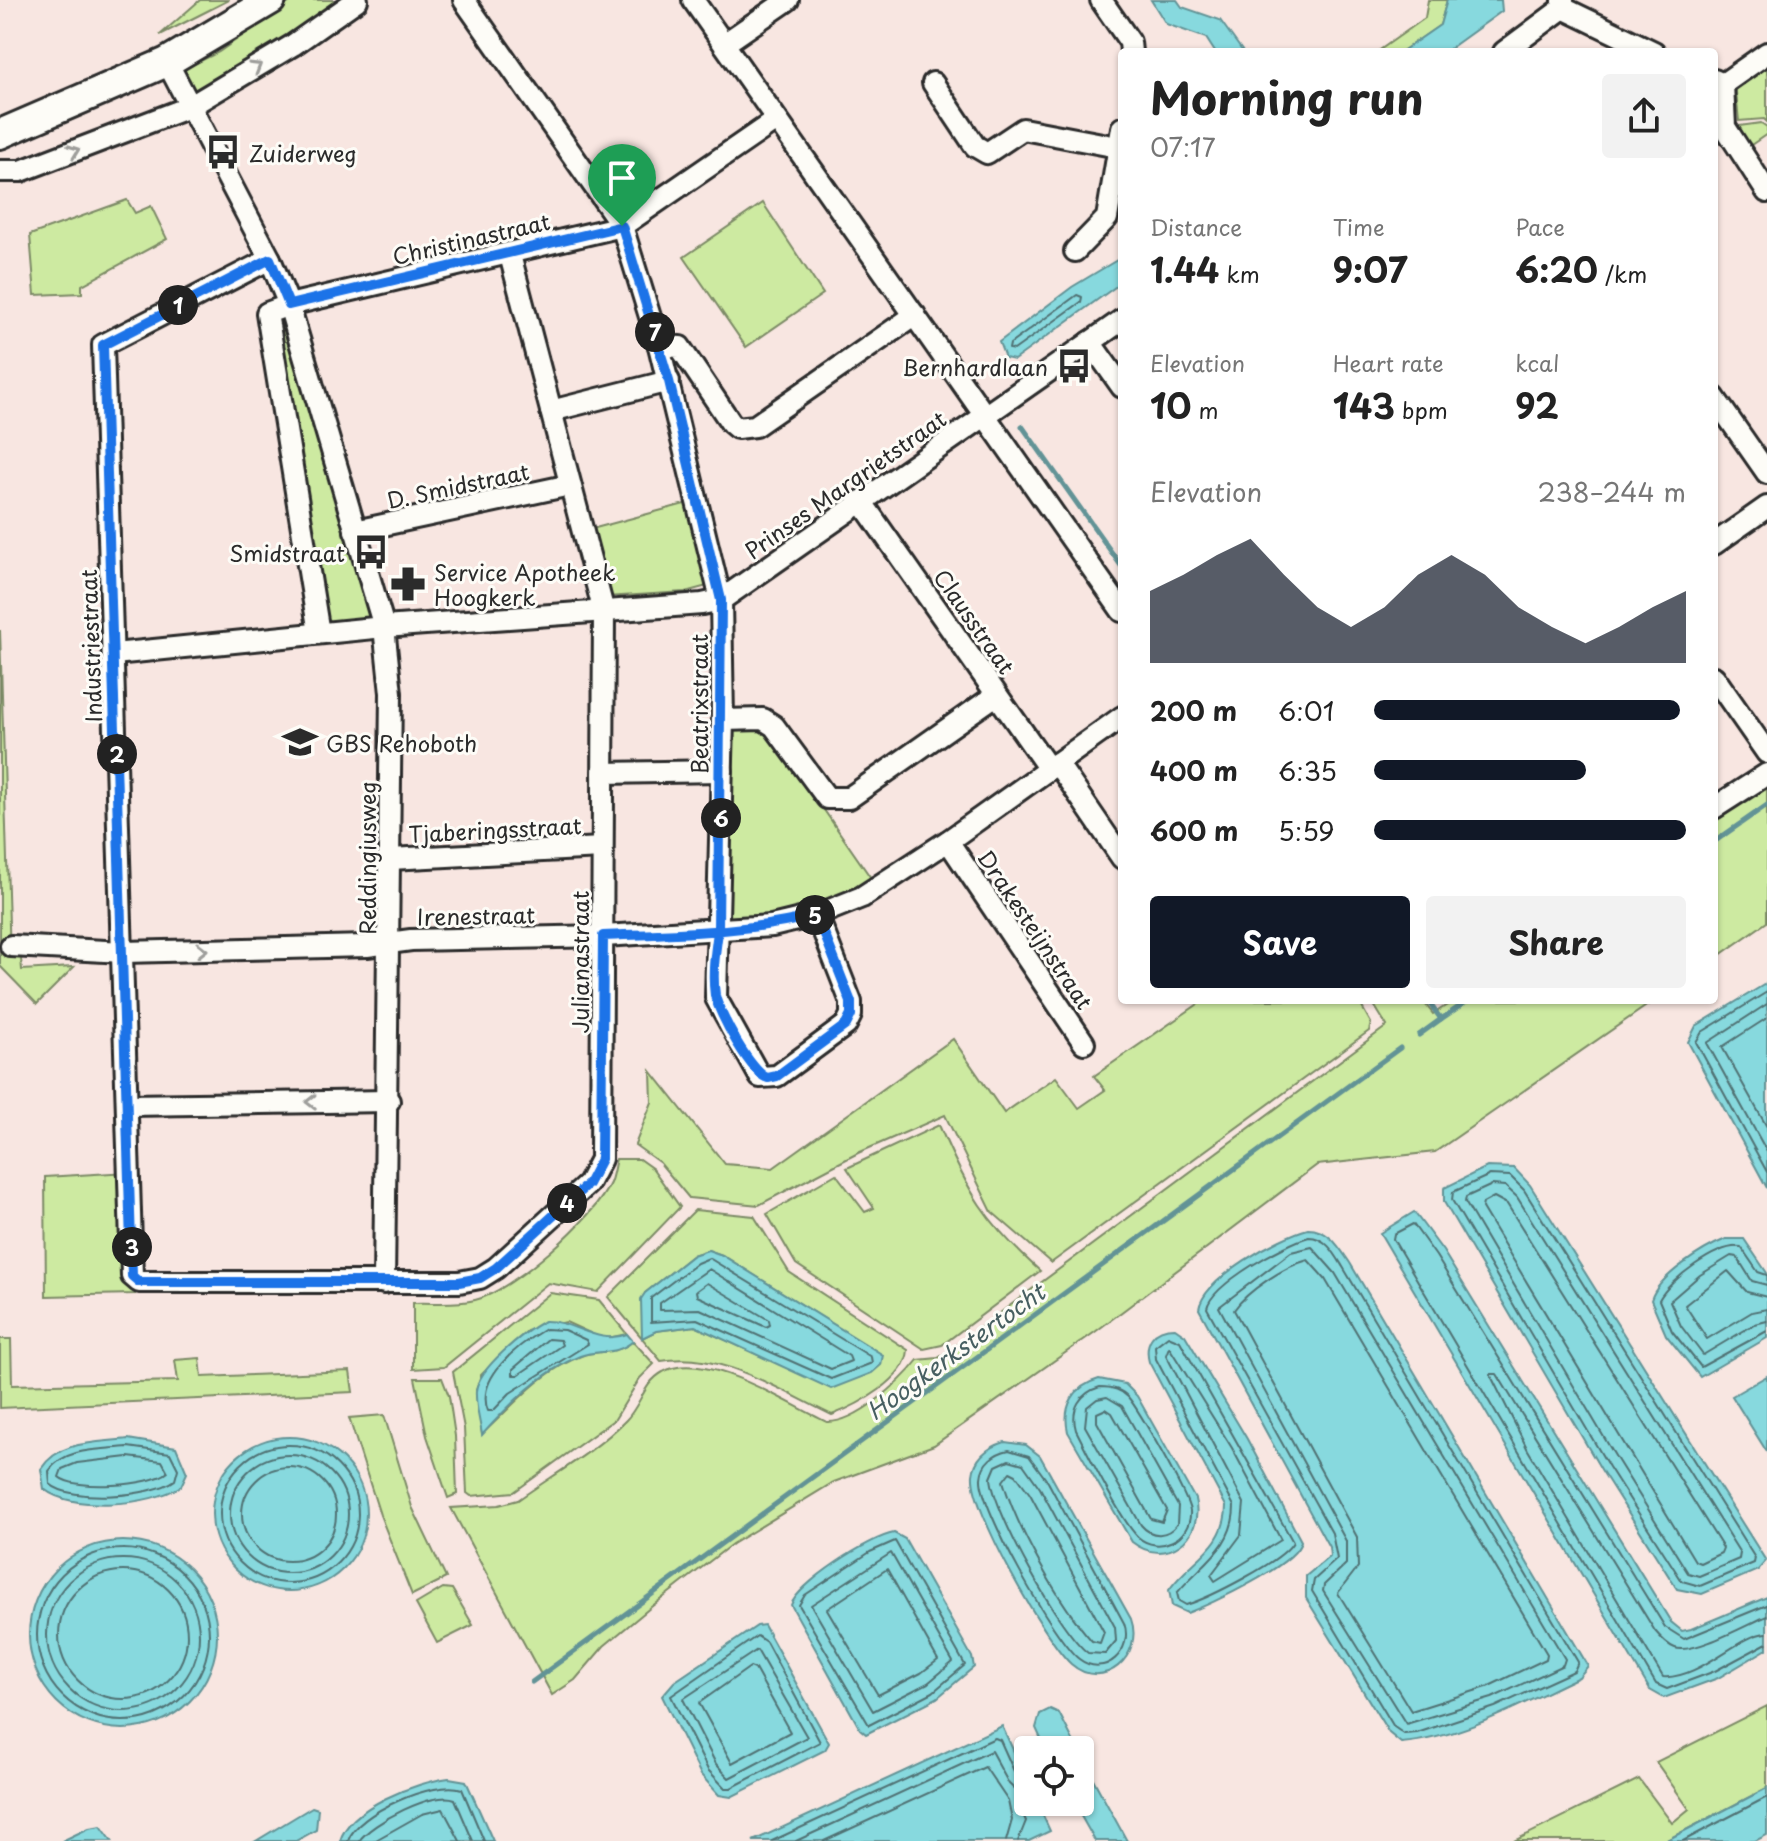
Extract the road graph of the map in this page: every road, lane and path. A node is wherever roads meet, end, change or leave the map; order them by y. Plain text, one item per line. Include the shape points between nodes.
1 (271, 0) edge
2 (357, 0) edge
3 (464, 0) edge
4 (693, 0) edge
5 (788, 0) edge
6 (1101, 0) edge
7 (1563, 4) edge
8 (724, 44) junction
9 (1131, 48) edge
10 (1509, 48) edge
11 (1646, 48) edge
12 (1767, 53) edge
13 (167, 62) junction
14 (1718, 82) edge
15 (933, 83) dead end
16 (189, 107) junction
17 (776, 120) junction
18 (1719, 131) edge
19 (0, 134) edge
20 (1118, 137) edge
21 (1118, 149) edge
22 (0, 171) edge
23 (1767, 192) edge
24 (622, 226) junction
25 (1075, 251) dead end
26 (510, 255) junction
27 (270, 259) junction
28 (289, 305) junction
29 (915, 315) junction
30 (1118, 323) edge
31 (1090, 342) junction
32 (659, 346) junction
33 (669, 381) junction
34 (1118, 381) edge
35 (1718, 403) edge
36 (551, 411) junction
37 (986, 416) junction
38 (1767, 473) edge
39 (570, 485) junction
40 (861, 501) junction
41 (1767, 507) edge
42 (355, 531) junction
43 (1718, 541) edge
44 (721, 600) junction
45 (1118, 605) edge
46 (604, 612) junction
47 (384, 627) junction
48 (319, 633) junction
49 (114, 654) junction
50 (1718, 683) edge
51 (996, 695) junction
52 (723, 720) junction
53 (1118, 720) edge
54 (1767, 753) edge
55 (1053, 766) junction
56 (722, 771) junction
57 (603, 773) junction
58 (1767, 774) edge
59 (1718, 805) edge
60 (948, 841) junction
61 (602, 848) junction
62 (1118, 853) edge
63 (390, 859) junction
64 (817, 915) junction
65 (718, 932) junction
66 (603, 936) junction
67 (389, 943) junction
68 (11, 946) dead end
69 (124, 952) junction
70 (1084, 1043) dead end
71 (389, 1101) junction
72 (128, 1105) junction
73 (132, 1276) joint
74 (384, 1283) junction

1 - 13 street
16 -> 2 street
3 - 24 street, Beatrixstraat
4 - 8 street
5 - 8 street
6 - 9 street
7 - 10 street
7 - 11 street
8 - 17 street
12 - 14 street
13 - 16 street, Reddingiusweg
13 - 19 street
14 - 18 street
15 - 20 street via 975,146 987,153 1023,129
22 -> 16 street via 21,171
16 - 27 street, Reddingiusweg
17 - 24 street, Christinastraat
17 - 29 street
18 - 23 street
21 - 25 street via 1107,218
24 - 26 street, Christinastraat
24 - 32 street, Beatrixstraat
26 - 28 street, Christinastraat
26 - 36 street, Julianastraat
27 - 28 street, Reddingiusweg
27 - 49 street, Industriestraat via 103,345
28 - 42 street, Reddingiusweg
28 - 48 street via 267,313
29 - 32 street via 746,429 731,423 680,347
29 - 37 street
30 - 31 street, Prinses Margrietstraat
31 - 34 street
31 - 37 street, Prinses Margrietstraat
32 - 33 street, Beatrixstraat
33 - 36 street
33 - 44 street, Beatrixstraat
35 - 38 street
36 - 39 street, Julianastraat
37 - 40 street, Prinses Margrietstraat
37 - 45 street
39 - 42 street, D. Smidstraat
39 - 46 street, Julianastraat
40 - 44 street, Prinses Margrietstraat
40 - 51 street, Clausstraat
41 - 43 street
42 - 47 street, Reddingiusweg
44 - 46 street, Prinses Margrietstraat
44 - 52 street, Beatrixstraat
46 - 47 street, Prinses Margrietstraat
46 - 57 street, Julianastraat
47 - 48 street, Prinses Margrietstraat
47 - 63 street, Reddingiusweg via 391,693
48 - 49 street, Prinses Margrietstraat
49 - 69 street, Industriestraat
50 - 54 street
51 - 52 street via 849,798 836,800 827,798 774,726 763,719
51 - 55 street, Clausstraat
52 - 56 street, Beatrixstraat
53 - 55 street, Irenestraat
55 - 60 street, Irenestraat
55 - 62 street, Clausstraat
56 - 57 street
56 - 65 street, Beatrixstraat
57 - 61 street, Julianastraat
58 - 59 street
60 - 64 street, Irenestraat via 862,897
60 - 70 street, Drakesteijnstraat
61 - 63 street, Tjaberingsstraat
61 - 66 street, Julianastraat
63 - 67 street, Reddingiusweg
64 - 65 street, Irenestraat
64 - 65 street, Beatrixstraat via 851,1002 851,1015 846,1025 768,1078 754,1071 716,998
65 - 66 street, Irenestraat
66 - 67 street, Irenestraat
66 - 74 street, Julianastraat via 603,1140 601,1159 588,1184 480,1278
69 -> 67 street, Irenestraat
67 - 71 street, Reddingiusweg
68 - 69 street, Irenestraat
69 - 72 street, Industriestraat
71 -> 72 street
71 - 74 street, Reddingiusweg
72 - 73 street, Industriestraat
73 - 74 street, Julianastraat via 139,1282

